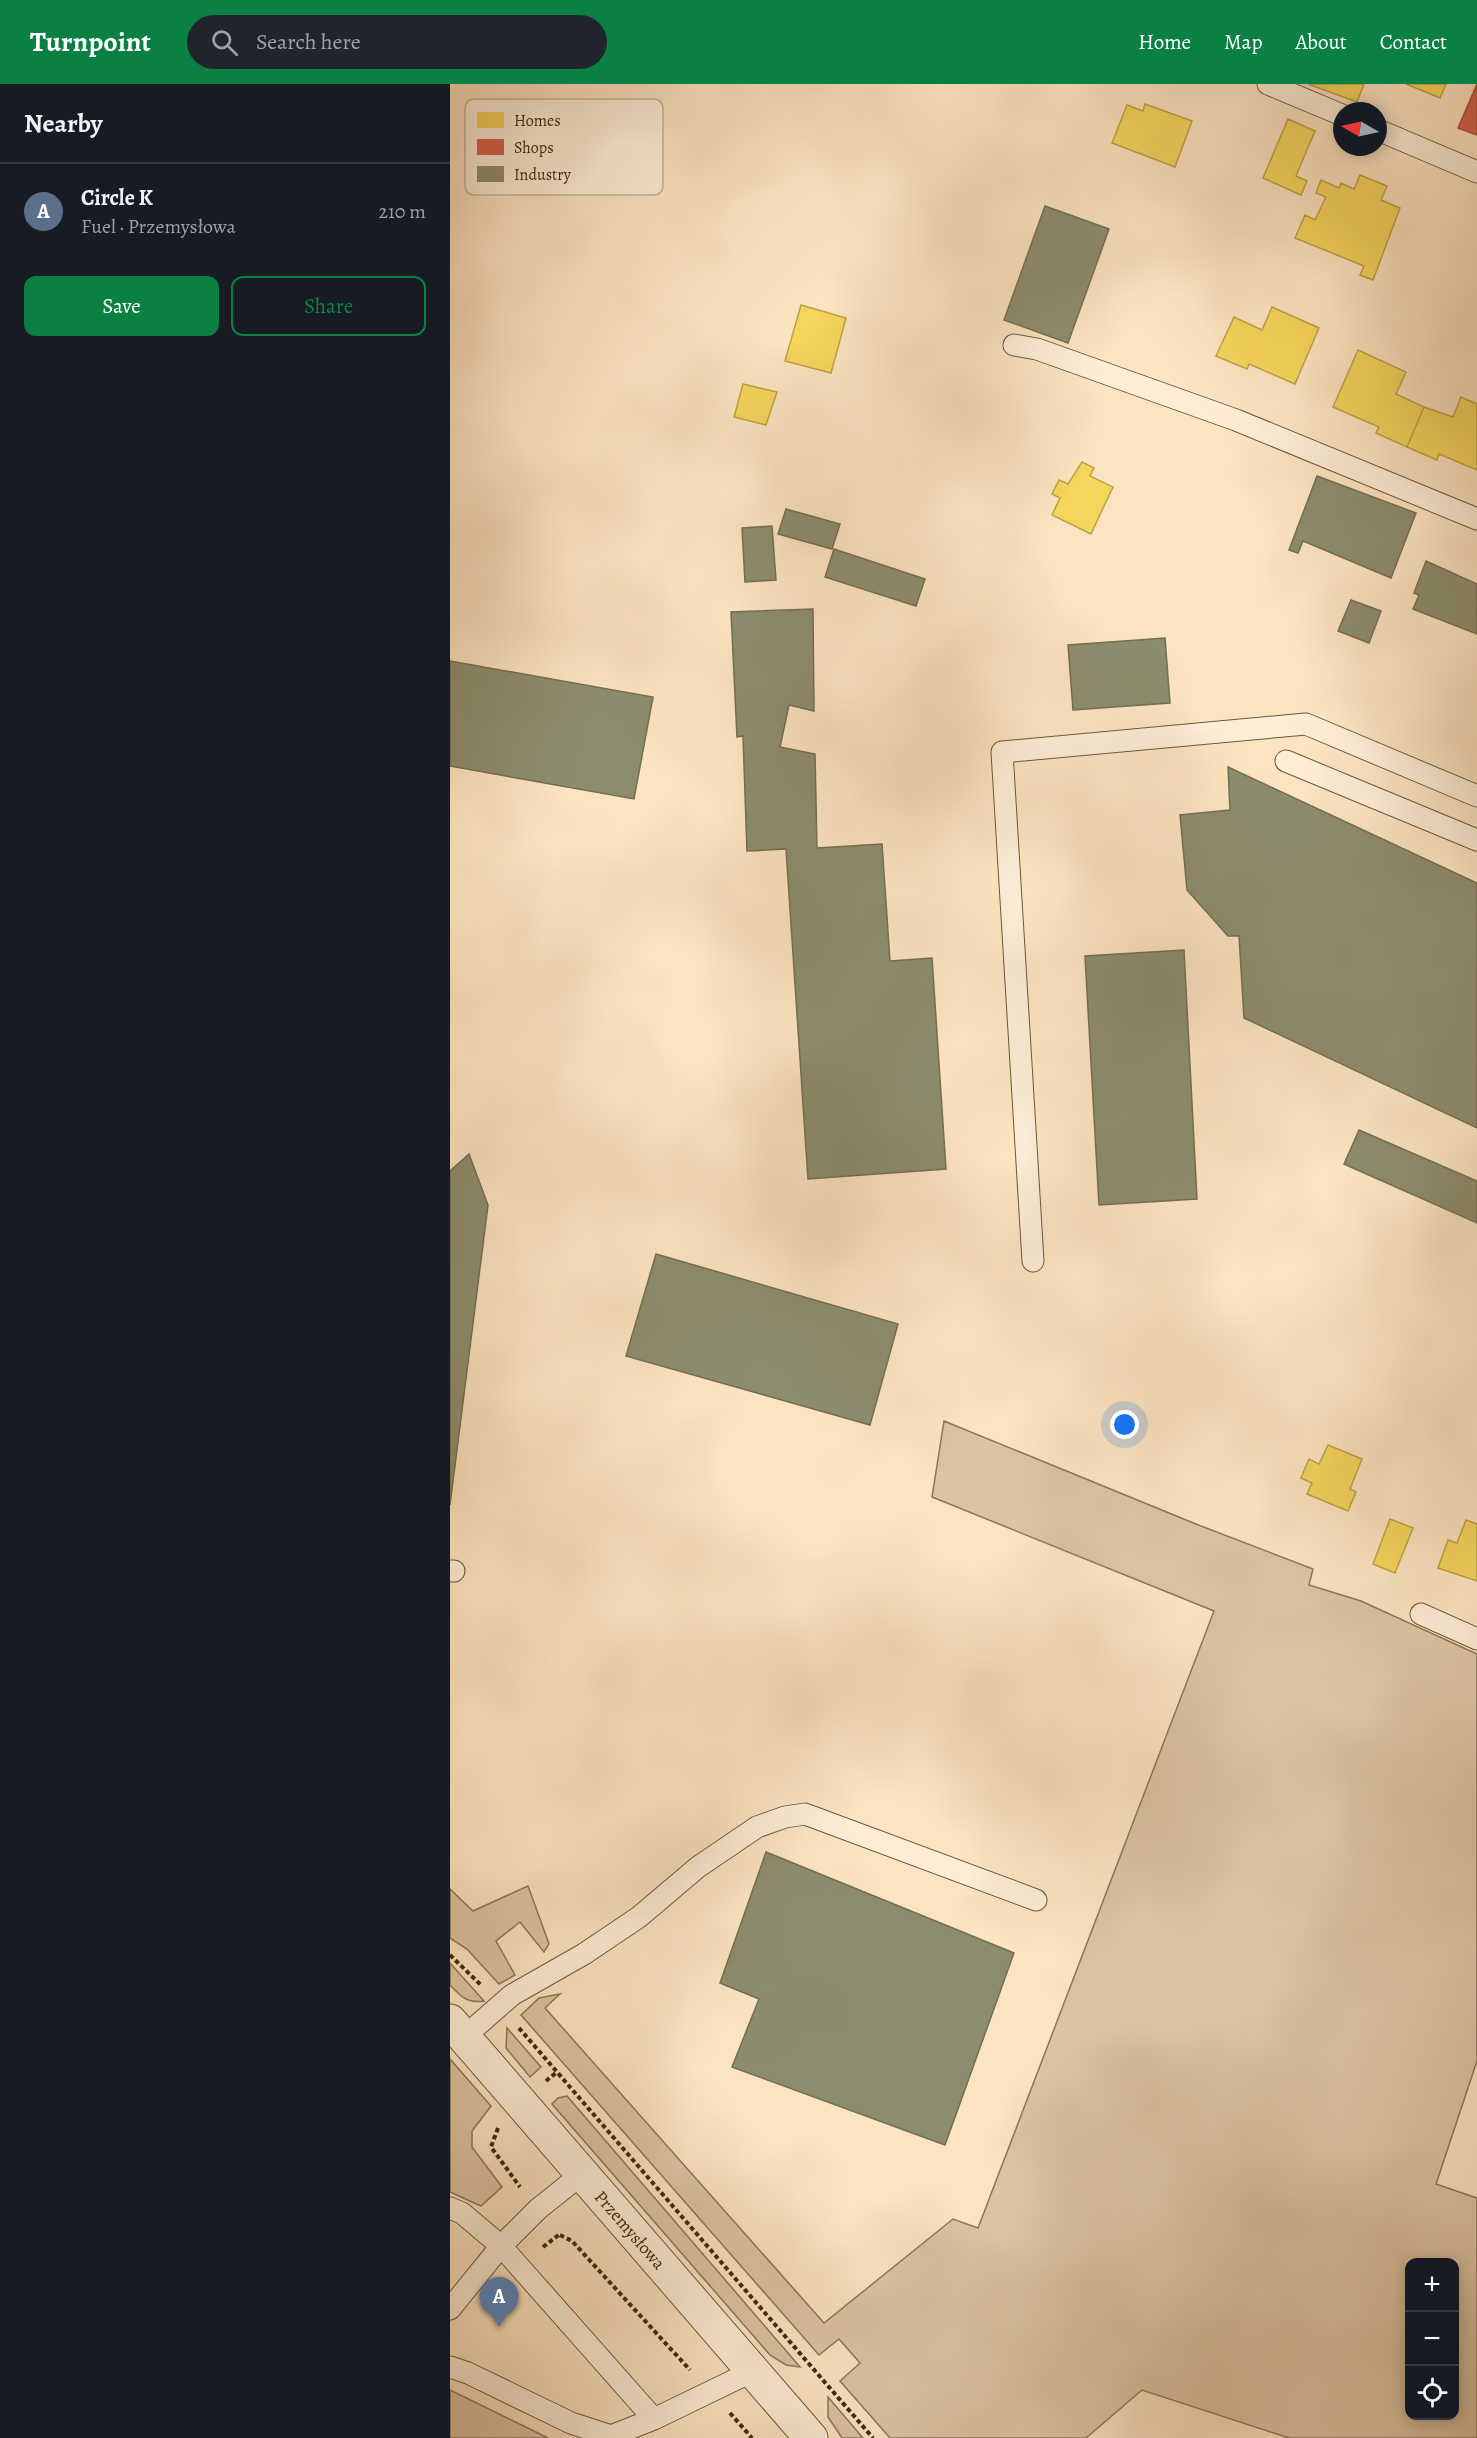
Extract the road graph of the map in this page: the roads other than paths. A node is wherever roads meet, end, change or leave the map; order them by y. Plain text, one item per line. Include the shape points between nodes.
1 (1268, 84) edge
2 (1333, 111) edge
3 (1387, 134) edge
4 (1477, 172) edge
5 (1014, 345) dead end
6 (1477, 519) edge
7 (1286, 761) dead end
8 (1477, 796) edge
9 (1477, 840) edge
10 (1033, 1261) dead end
11 (1421, 1614) dead end
12 (1477, 1639) edge
13 (1036, 1900) dead end
14 (457, 2029) edge
15 (582, 2174) junction
16 (450, 2208) edge
17 (501, 2246) junction
18 (450, 2309) edge
19 (450, 2367) edge
20 (753, 2371) junction
21 (654, 2419) junction
22 (811, 2438) edge

1 - 2 lane
3 - 4 lane
5 - 6 lane via 1236,420
7 - 9 lane
8 - 10 lane via 1306,724 1002,752
11 - 12 lane
13 - 14 lane via 805,1814 785,1817 757,1827 698,1867 639,1917
14 - 15 street, Przemysłowa
15 - 17 lane via 538,2209
15 - 20 street, Przemysłowa
16 - 17 lane via 462,2213
17 - 18 lane
17 - 21 lane
19 - 21 lane via 571,2423 611,2436
20 - 21 lane
20 - 22 street, Przemysłowa

